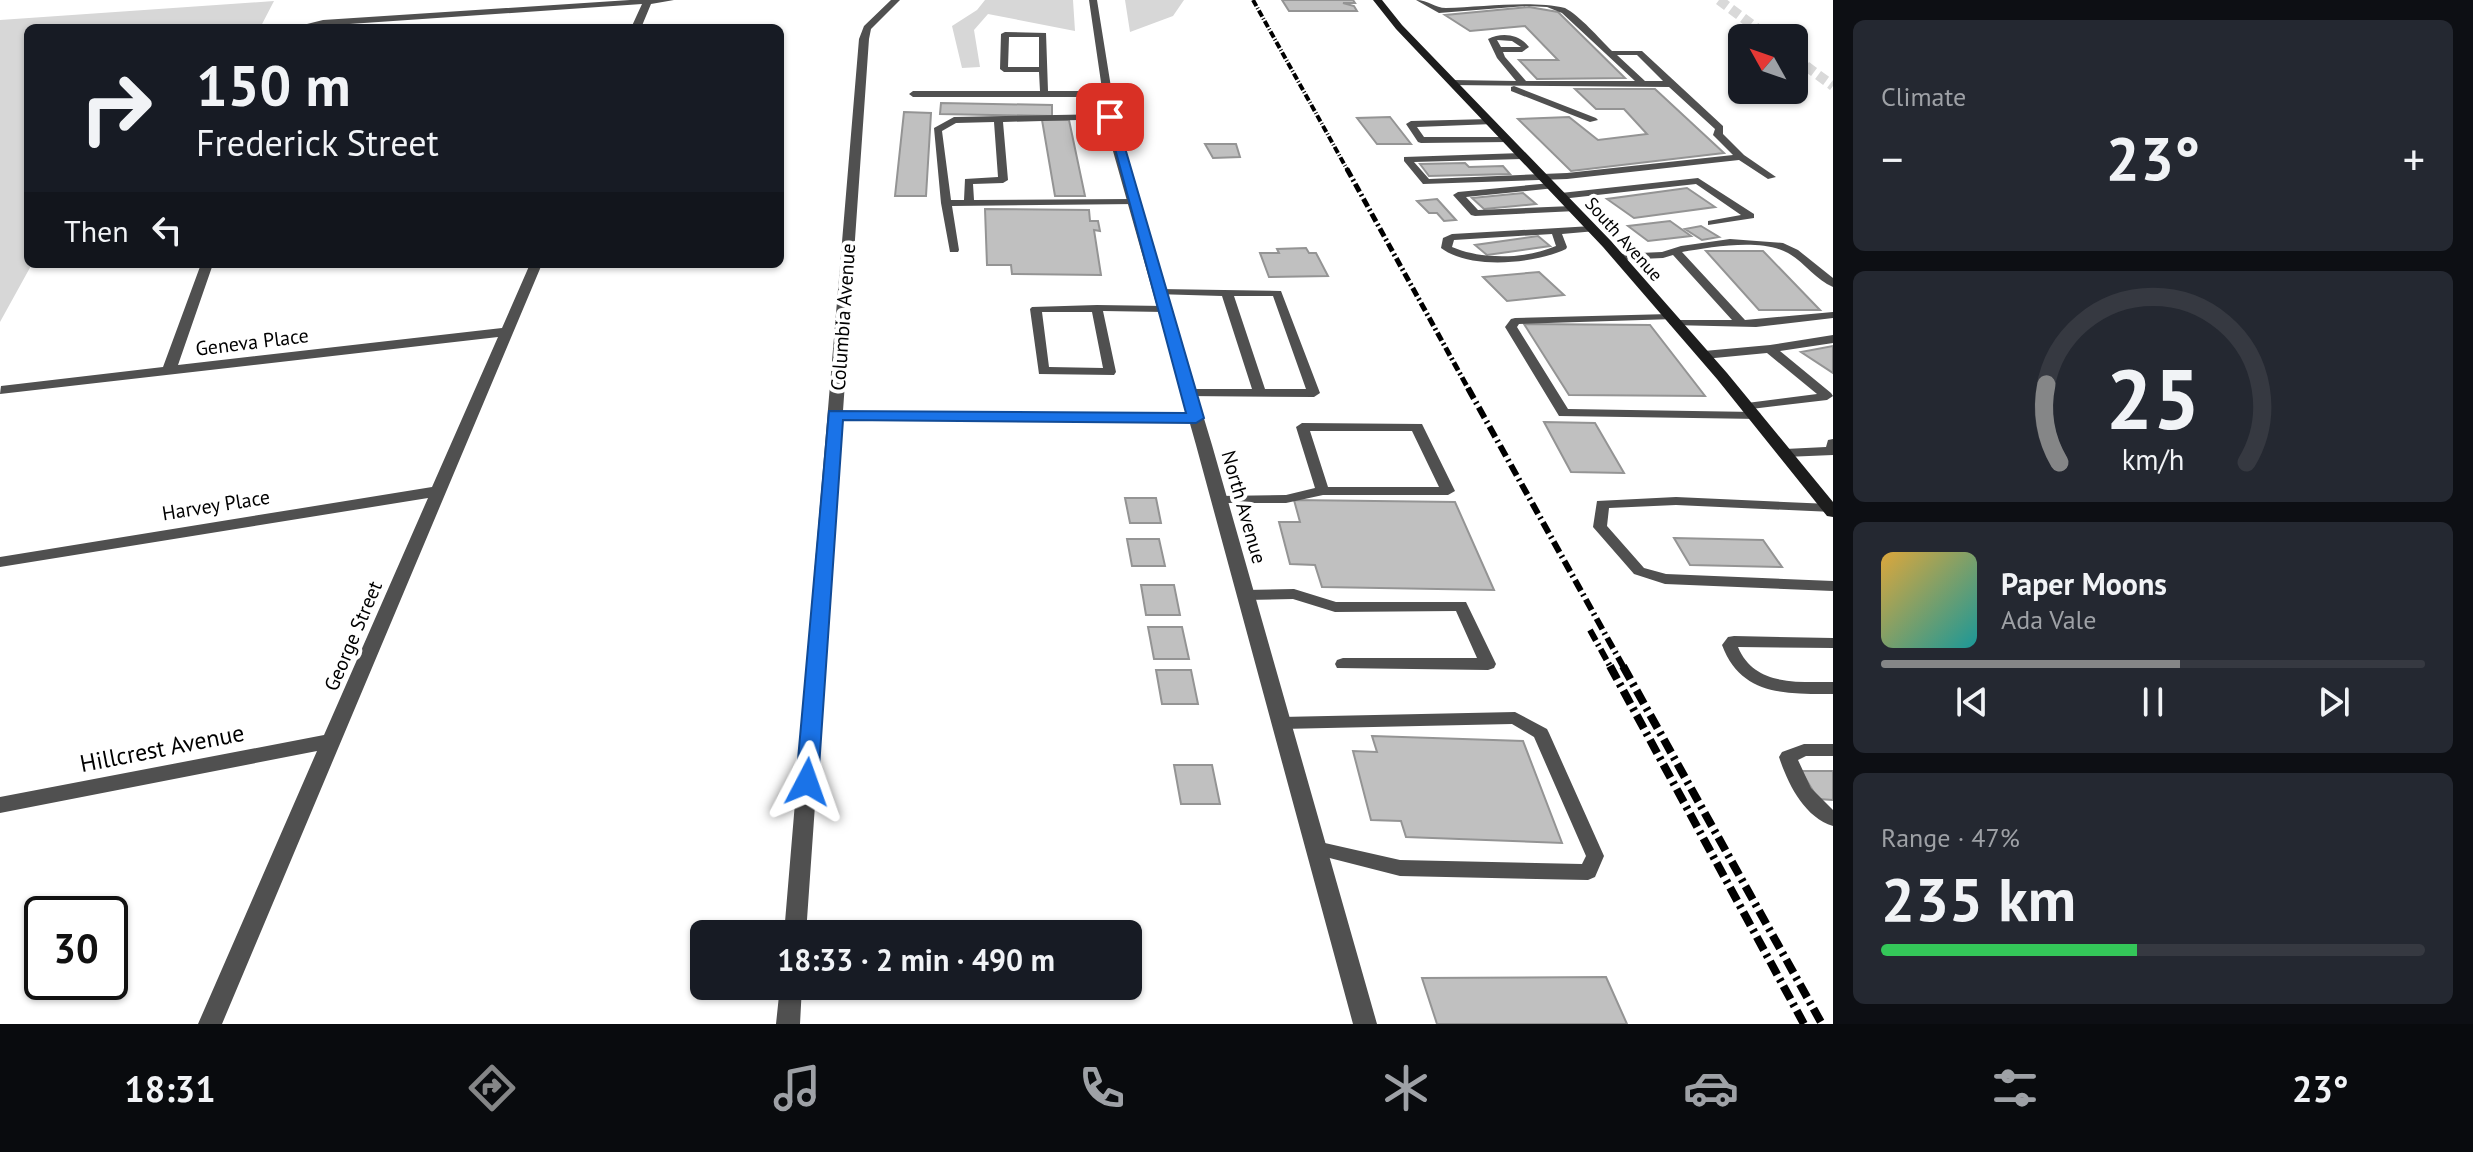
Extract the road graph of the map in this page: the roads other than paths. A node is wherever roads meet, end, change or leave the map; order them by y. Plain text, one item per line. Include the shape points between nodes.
1 (670, 0) edge
2 (896, 0) edge
3 (1093, 0) edge
4 (1377, 0) edge
5 (1420, 0) edge
6 (648, 1) edge
7 (324, 24) edge
8 (638, 24) edge
9 (1498, 49) dead end
10 (1611, 53) junction
11 (1044, 70) junction
12 (1452, 83) junction
13 (1643, 84) junction
14 (1671, 84) junction
15 (1515, 85) junction
16 (913, 94) dead end
17 (1044, 94) junction
18 (1105, 94) junction
19 (1110, 117) junction
20 (998, 118) junction
21 (1593, 120) dead end
22 (1490, 122) junction
23 (1506, 140) junction
24 (1522, 156) junction
25 (1741, 157) junction
26 (1541, 176) junction
27 (1771, 177) dead end
28 (1551, 186) junction
29 (1561, 196) junction
30 (1133, 202) junction
31 (946, 203) junction
32 (969, 203) junction
33 (1572, 209) junction
34 (1712, 223) dead end
35 (1592, 229) junction
36 (1555, 230) junction
37 (954, 250) dead end
38 (1675, 251) junction
39 (1618, 257) junction
40 (206, 268) edge
41 (534, 268) edge
42 (1833, 284) edge
43 (1227, 293) junction
44 (1162, 301) junction
45 (1097, 308) junction
46 (1833, 315) edge
47 (1673, 320) junction
48 (1742, 324) junction
49 (506, 332) junction
50 (1833, 339) edge
51 (1770, 349) junction
52 (1704, 355) junction
53 (169, 371) junction
54 (1, 390) edge
55 (1189, 393) junction
56 (1260, 394) junction
57 (1751, 412) junction
58 (835, 415) junction
59 (1196, 418) junction
60 (1833, 443) edge
61 (1785, 453) junction
62 (439, 491) junction
63 (1323, 491) junction
64 (1219, 500) junction
65 (1831, 510) edge
66 (0, 562) edge
67 (1833, 586) edge
68 (1245, 595) junction
69 (1833, 643) edge
70 (1343, 664) dead end
71 (1833, 688) edge
72 (1281, 723) junction
73 (333, 741) junction
74 (1833, 750) edge
75 (0, 805) edge
76 (1833, 819) edge
77 (1316, 848) junction
78 (796, 920) edge
79 (790, 1000) edge
80 (210, 1024) edge
81 (788, 1024) edge
82 (1365, 1024) edge

1 - 6 street
2 - 58 street, Columbia Avenue via 867,28 864,39
3 - 18 street, North Avenue
4 - 12 main road, South Avenue
5 - 10 lane via 1439,11 1548,5 1565,11
6 - 7 street
6 - 8 street
9 - 15 lane
10 - 13 lane
10 - 14 lane via 1639,53
11 - 11 lane via 1043,35 1005,34 1004,69
11 - 17 lane
12 - 15 lane
12 - 22 main road, South Avenue
13 - 14 lane
13 - 15 lane
14 - 25 lane via 1720,128 1718,135
15 - 21 lane
16 - 17 lane
17 - 18 lane
18 - 19 street, North Avenue
19 - 20 lane
19 - 30 street, North Avenue
20 - 31 lane via 954,120 937,130
20 - 32 lane via 1003,180 968,181
22 - 23 main road, South Avenue
22 - 23 lane via 1411,124 1421,140
23 - 24 main road, South Avenue
24 - 26 main road, South Avenue
24 - 26 lane via 1407,159 1426,182
25 - 26 lane
25 - 27 lane
26 - 28 main road, South Avenue
28 - 29 main road, South Avenue
28 - 33 lane via 1458,195 1475,213
29 - 33 main road, South Avenue
29 - 34 lane via 1698,181 1750,216
30 - 32 lane
30 - 44 street, North Avenue
31 - 32 lane
31 - 37 lane
33 - 35 main road, South Avenue
35 - 36 lane
35 - 39 main road, South Avenue
36 - 36 lane via 1452,237 1446,248 1470,258 1549,253 1562,247
38 - 39 lane
38 - 42 lane via 1730,242 1779,245
38 - 48 lane
39 - 47 main road, South Avenue
40 - 53 street
41 - 49 street, George Street
43 - 44 lane
43 - 56 lane
43 - 56 lane via 1277,293 1314,393
44 - 45 lane
44 - 55 street, North Avenue
45 - 45 lane via 1036,309 1043,371 1110,372
46 - 48 lane
47 - 48 lane
47 - 52 main road, South Avenue
47 - 57 lane via 1515,321 1511,327 1564,413
49 - 53 street, Geneva Place
49 - 62 street, George Street
50 - 51 lane
51 - 52 lane
51 - 57 lane via 1827,396
52 - 57 main road, South Avenue
53 - 54 street, Geneva Place
55 - 56 lane
55 - 59 street, North Avenue
57 - 61 main road, South Avenue
58 - 59 street
58 - 78 street, Columbia Avenue
59 - 64 street, North Avenue
60 - 61 lane via 1832,451
61 - 65 main road, South Avenue
62 - 66 street, Harvey Place
62 - 73 street, George Street
63 - 63 lane via 1302,427 1417,427 1448,491
63 - 64 lane via 1286,499
64 - 68 street, North Avenue
65 - 67 lane via 1676,501 1602,504 1600,527 1639,571 1665,579
68 - 70 lane via 1294,594 1335,607 1461,606 1488,664
68 - 72 street, North Avenue
69 - 71 lane via 1755,639 1730,645 1741,666 1760,681 1790,688
72 - 77 street, North Avenue
72 - 77 lane via 1515,718 1541,733 1595,856 1588,872 1400,868
73 - 75 street, Hillcrest Avenue
73 - 80 street, George Street
74 - 76 lane via 1804,750 1788,757 1793,776 1814,807
77 - 82 street, North Avenue
79 - 81 street

